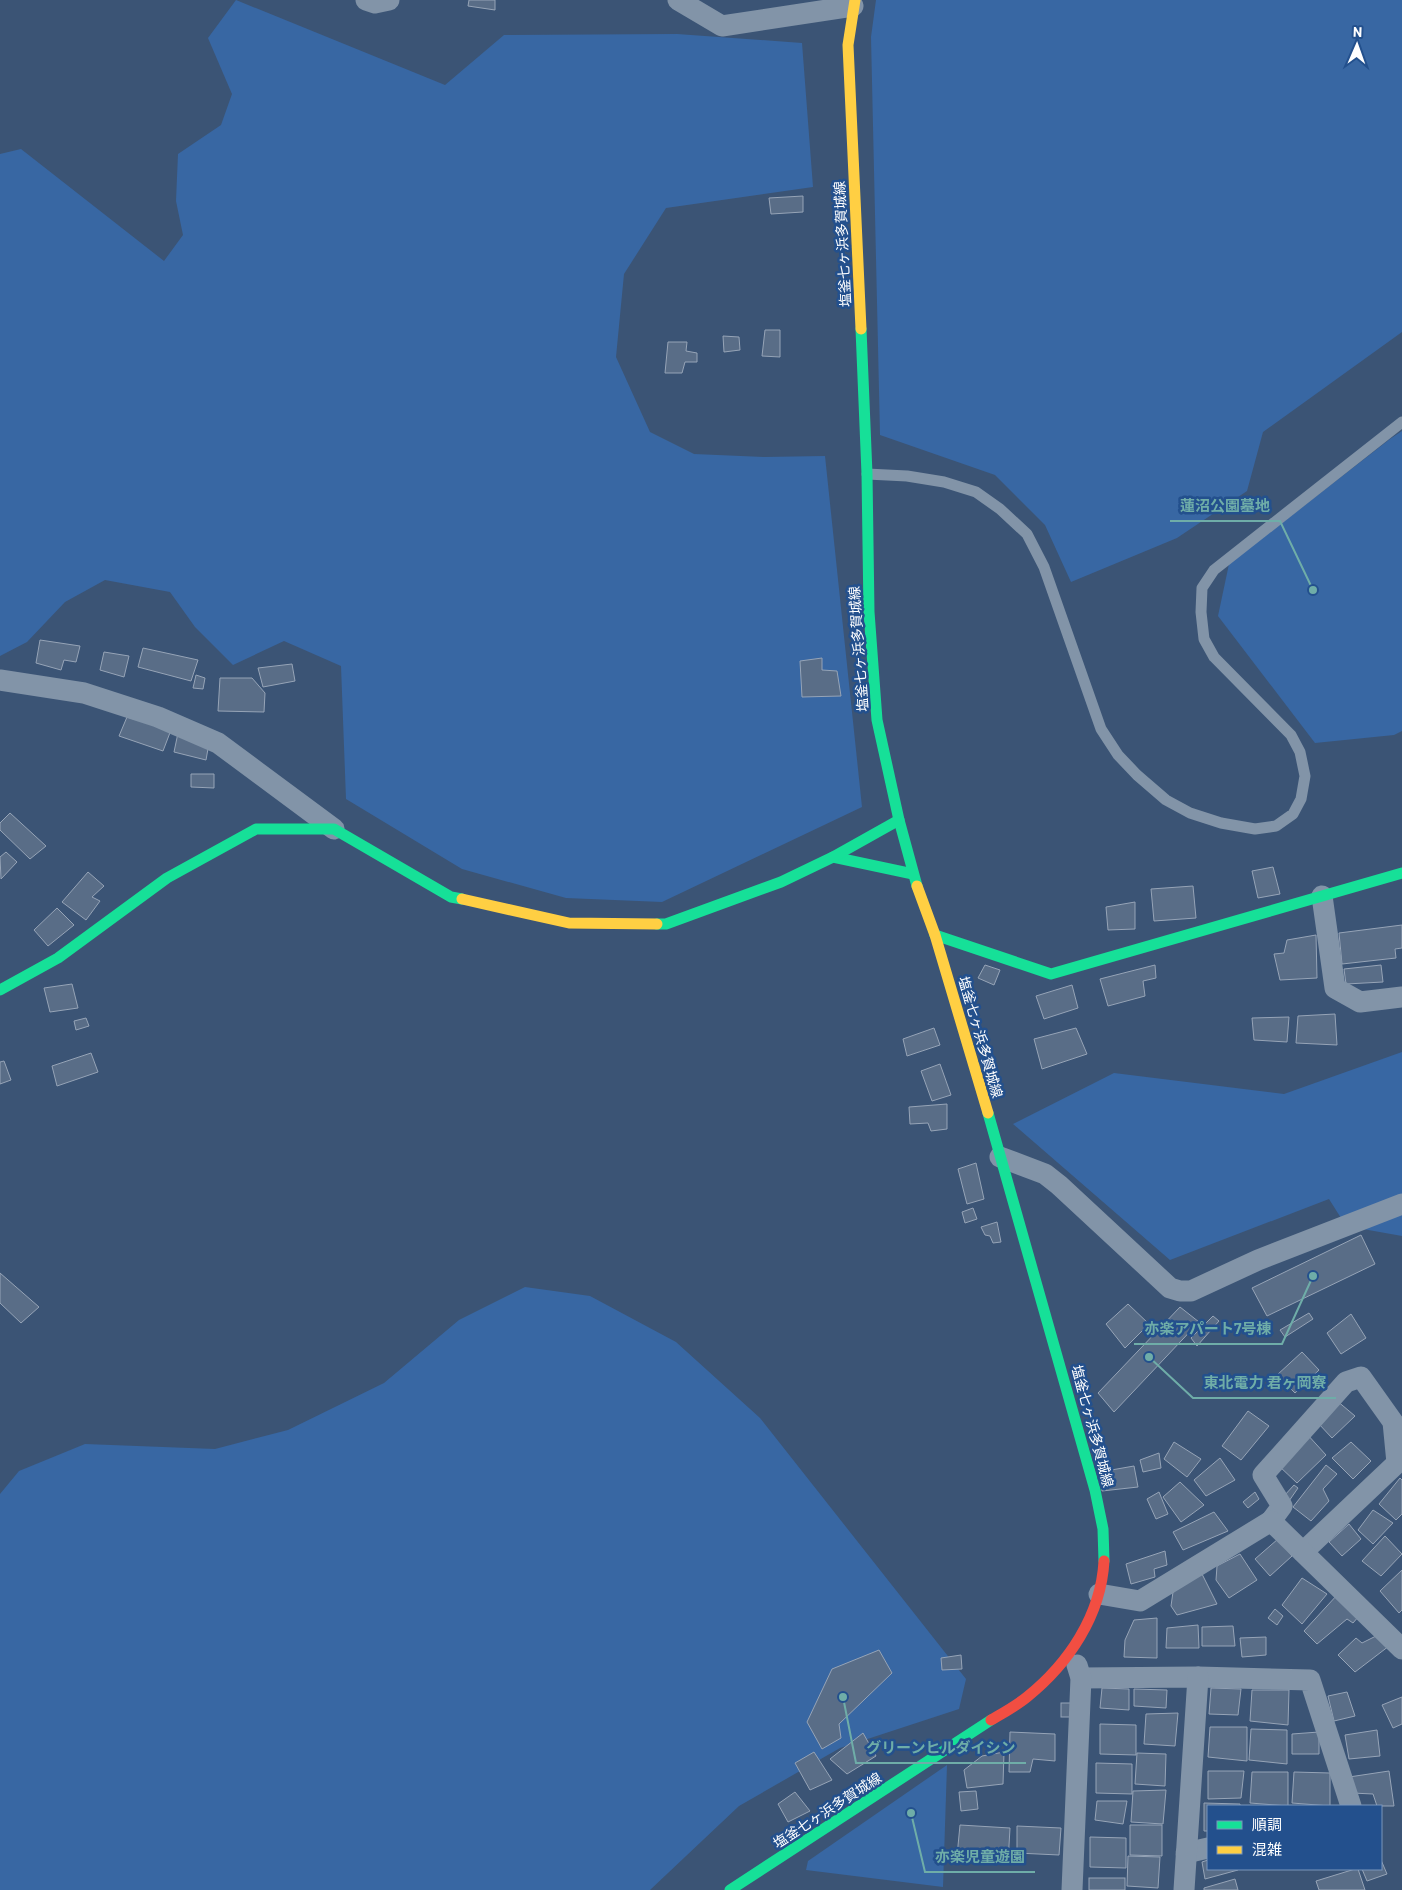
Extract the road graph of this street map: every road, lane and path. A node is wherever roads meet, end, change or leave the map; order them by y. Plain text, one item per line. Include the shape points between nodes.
1 (366, 0) edge
2 (389, 0) edge
3 (678, 0) edge
4 (854, 3) edge
5 (1401, 425) edge
6 (867, 474) junction
7 (0, 680) edge
8 (899, 820) junction
9 (334, 829) junction
10 (833, 857) junction
11 (1402, 873) edge
12 (913, 874) junction
13 (1322, 896) junction
14 (935, 935) junction
15 (0, 990) edge
16 (1402, 997) edge
17 (1000, 1157) junction
18 (1402, 1204) edge
19 (1271, 1521) junction
20 (1303, 1552) junction
21 (1099, 1594) junction
22 (1398, 1640) edge
23 (1072, 1651) junction
24 (1198, 1677) junction
25 (1081, 1678) junction
26 (1351, 1805) edge
27 (1207, 1848) edge
28 (1186, 1853) junction
29 (730, 1890) edge
30 (1072, 1890) edge
31 (1184, 1890) edge

1 - 2 street via 375,3
3 - 4 street via 722,26
4 - 6 main road, 塩釜七ヶ浜多賀城線 via 848,45
5 - 6 lane via 1214,570 1202,588 1204,638 1214,656 1291,736 1300,752 1306,776 1301,799 1293,814 1276,826 1256,829 1190,813 1166,800 1118,756 1101,729 1044,567 1027,534 1000,509 976,492 944,482
6 - 8 main road, 塩釜七ヶ浜多賀城線 via 869,612 878,720
7 - 9 street via 84,693 158,717 218,743
8 - 10 main road
8 - 12 main road, 塩釜七ヶ浜多賀城線
9 - 10 main road via 451,897 569,922 666,924 781,882
9 - 15 main road via 256,829 167,878 58,958
10 - 12 main road
11 - 13 main road
12 - 14 main road, 塩釜七ヶ浜多賀城線
13 - 14 main road via 1052,974
13 - 16 street via 1335,988 1360,1002
14 - 17 main road, 塩釜七ヶ浜多賀城線
17 - 18 street via 1045,1174 1170,1288 1180,1291 1191,1291 1258,1260
17 - 21 main road, 塩釜七ヶ浜多賀城線 via 1101,1516 1105,1542
19 - 20 street
19 - 20 street via 1282,1506 1263,1475 1346,1382 1361,1377 1393,1422 1397,1463
19 - 21 street via 1140,1601
20 - 22 street
21 - 23 main road, 塩釜七ヶ浜多賀城線
23 - 25 street
23 - 29 main road, 塩釜七ヶ浜多賀城線 via 1053,1674 1026,1698
24 - 25 street
24 - 26 street via 1310,1680
24 - 28 street
25 - 30 street
27 - 28 street
28 - 31 street

